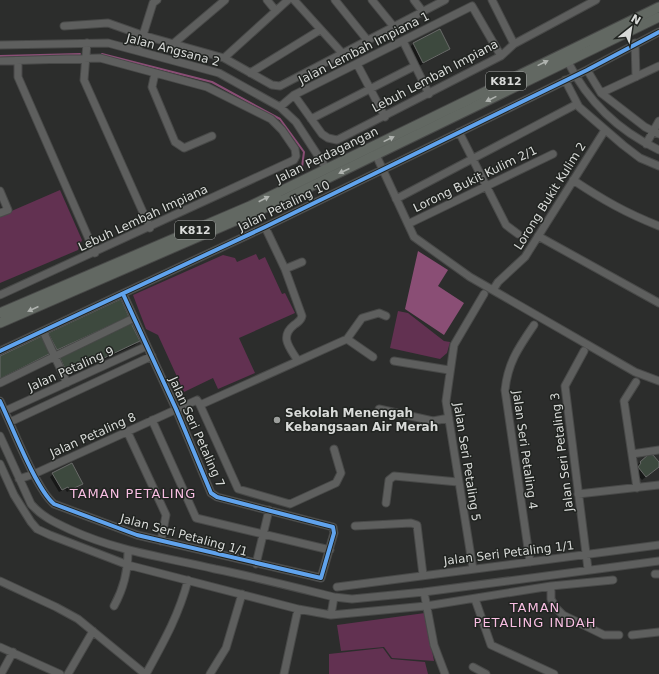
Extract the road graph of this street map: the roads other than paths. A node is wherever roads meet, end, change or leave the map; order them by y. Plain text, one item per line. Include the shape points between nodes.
1 (156, 0) edge
2 (225, 0) edge
3 (267, 0) edge
4 (288, 0) edge
5 (294, 0) edge
6 (336, 0) edge
7 (372, 0) edge
8 (414, 0) edge
9 (445, 0) edge
10 (492, 0) edge
11 (596, 0) edge
12 (659, 7) edge
13 (276, 11) junction
14 (423, 12) junction
15 (659, 17) edge
16 (64, 26) dead end
17 (394, 27) junction
18 (320, 30) junction
19 (659, 32) edge
20 (142, 35) junction
21 (368, 41) junction
22 (403, 41) junction
23 (88, 43) junction
24 (635, 43) junction
25 (173, 44) junction
26 (514, 44) junction
27 (0, 45) edge
28 (138, 51) junction
29 (343, 54) junction
30 (501, 56) junction
31 (224, 58) junction
32 (87, 59) junction
33 (0, 61) edge
34 (18, 61) junction
35 (568, 62) junction
36 (357, 64) junction
37 (415, 66) junction
38 (659, 66) edge
39 (587, 70) junction
40 (155, 73) junction
41 (250, 73) junction
42 (575, 75) junction
43 (636, 77) junction
44 (565, 80) junction
45 (371, 89) junction
46 (601, 93) junction
47 (429, 94) junction
48 (294, 95) junction
49 (577, 104) junction
50 (280, 107) junction
51 (385, 117) junction
52 (311, 119) junction
53 (659, 121) edge
54 (605, 130) junction
55 (459, 132) junction
56 (656, 132) edge
57 (212, 136) dead end
58 (646, 144) junction
59 (659, 150) edge
60 (553, 154) dead end
61 (376, 155) junction
62 (472, 159) junction
63 (659, 166) edge
64 (326, 168) junction
65 (382, 170) junction
66 (573, 180) junction
67 (486, 186) junction
68 (0, 191) edge
69 (396, 200) junction
70 (0, 213) edge
71 (408, 224) junction
72 (659, 226) edge
73 (265, 227) junction
74 (150, 228) junction
75 (518, 234) dead end
76 (538, 236) junction
77 (95, 253) junction
78 (302, 262) dead end
79 (284, 269) junction
80 (493, 290) junction
81 (123, 294) junction
82 (484, 294) dead end
83 (0, 295) edge
84 (659, 303) edge
85 (0, 313) edge
86 (386, 316) dead end
87 (134, 318) junction
88 (0, 323) edge
89 (534, 325) dead end
90 (43, 331) junction
91 (347, 339) junction
92 (147, 346) junction
93 (0, 351) edge
94 (584, 351) dead end
95 (55, 356) junction
96 (152, 356) junction
97 (372, 357) dead end
98 (298, 361) junction
99 (394, 361) dead end
100 (449, 370) junction
101 (659, 381) edge
102 (636, 382) dead end
103 (0, 383) edge
104 (67, 383) junction
105 (0, 401) edge
106 (200, 405) junction
107 (176, 409) junction
108 (379, 409) dead end
109 (5, 411) junction
110 (449, 418) junction
111 (152, 420) junction
112 (10, 422) junction
113 (127, 431) junction
114 (0, 436) edge
115 (334, 449) dead end
116 (659, 450) edge
117 (632, 454) junction
118 (0, 464) edge
119 (34, 474) junction
120 (19, 479) junction
121 (458, 482) junction
122 (659, 486) edge
123 (637, 488) junction
124 (578, 494) junction
125 (386, 503) dead end
126 (269, 510) junction
127 (327, 525) joint
128 (355, 526) dead end
129 (263, 535) junction
130 (161, 541) junction
131 (659, 545) edge
132 (330, 550) junction
133 (128, 551) junction
134 (586, 555) junction
135 (659, 560) edge
136 (530, 562) junction
137 (256, 564) junction
138 (128, 565) junction
139 (473, 569) junction
140 (588, 569) junction
141 (423, 576) junction
142 (188, 580) junction
143 (612, 580) dead end
144 (0, 581) edge
145 (551, 586) junction
146 (337, 587) dead end
147 (424, 592) junction
148 (242, 594) junction
149 (334, 597) junction
150 (475, 599) junction
151 (114, 606) dead end
152 (426, 606) junction
153 (298, 609) junction
154 (331, 615) junction
155 (93, 632) junction
156 (659, 632) edge
157 (619, 635) dead end
158 (632, 635) dead end
159 (0, 647) edge
160 (12, 652) junction
161 (473, 667) dead end
162 (1, 674) edge
163 (60, 674) edge
164 (68, 674) edge
165 (145, 674) edge
166 (210, 674) edge
167 (284, 674) edge
168 (445, 674) edge
169 (486, 674) edge
170 (554, 674) edge

1 - 20 street
2 - 25 street
3 - 13 street
4 - 13 street
5 - 18 street
6 - 21 street
7 - 17 street
8 - 14 street
9 - 14 street
10 - 26 street
11 - 26 street, Lebuh Lembah Impiana
64 -> 12 main road, Jalan Perdagangan / K812
13 - 31 street
14 - 17 street
15 - 35 main road, Jalan Perdagangan / K812
16 - 20 street via 108,23
17 - 21 street
18 - 29 street
18 - 41 street
19 - 24 street, Jalan Petaling 10
20 - 25 street
20 - 28 street
21 - 29 street
22 - 30 street, Jalan Lembah Impiana 1 via 472,6
22 - 36 street, Jalan Lembah Impiana 1
22 - 37 street
23 - 27 street, Jalan Angsana 2
23 - 28 street, Jalan Angsana 2 via 108,43
23 - 32 street
24 - 39 street, Jalan Petaling 10
24 - 43 street
25 - 31 street
26 - 30 street, Lebuh Lembah Impiana
28 - 50 street, Jalan Angsana 2 via 219,73
29 - 41 street via 280,86 272,86
30 - 47 street, Lebuh Lembah Impiana
31 - 41 street
32 - 34 street
32 - 40 street via 105,59
32 - 74 street via 84,80
33 - 34 street
34 - 77 street via 18,77
35 - 42 street
35 -> 61 main road, Jalan Perdagangan / K812
36 - 45 street
36 - 48 street, Jalan Lembah Impiana 1
37 - 45 street
37 - 47 street
38 - 43 street
39 - 42 street, Jalan Petaling 10
39 - 46 street
40 - 57 street via 152,87 175,142 184,148
40 - 74 street, Lebuh Lembah Impiana via 207,87 271,119 295,148 296,156 294,160
42 - 44 street, Jalan Petaling 10
42 - 58 street via 586,94 608,117
43 - 46 street
44 - 49 street
44 - 55 street, Jalan Petaling 10
45 - 51 street
45 - 52 street
46 - 56 street
47 - 51 street, Lebuh Lembah Impiana
48 - 50 street, Jalan Lembah Impiana 1
48 - 52 street, Lebuh Lembah Impiana
49 - 54 street
49 - 62 street
50 - 64 street, Jalan Angsana 2 via 296,122
51 - 52 street, Lebuh Lembah Impiana via 336,140 322,134
53 - 56 street
54 - 63 street via 640,158
54 - 66 street, Lorong Bukit Kulim 2
55 - 62 street
55 - 65 street, Jalan Petaling 10
56 - 58 street
58 - 59 street
60 - 67 street, Lorong Bukit Kulim 2/1
61 - 65 street
61 -> 88 main road, Jalan Perdagangan / K812 via 283,200
62 - 67 street
62 - 69 street
85 -> 64 main road, Jalan Perdagangan / K812 via 250,206
65 - 69 street
65 - 73 street, Jalan Petaling 10
66 - 72 street via 609,204
66 - 76 street, Lorong Bukit Kulim 2
67 - 71 street, Lorong Bukit Kulim 2/1
67 - 75 street via 506,225
68 - 70 street via 8,210
69 - 71 street
71 - 80 street via 414,237
73 - 79 street
73 - 81 street, Jalan Petaling 10
74 - 77 street, Lebuh Lembah Impiana
76 - 80 street, Lorong Bukit Kulim 2 via 525,257
76 - 84 street
77 - 83 street, Lebuh Lembah Impiana
78 - 79 street
79 - 98 street via 302,316 286,335 286,342
80 - 101 street via 635,372
81 - 87 street, Jalan Seri Petaling 7
81 - 90 street, Jalan Petaling 10
82 - 100 street, Jalan Seri Petaling 5 via 454,345
86 - 91 street via 379,312 362,318
87 - 92 street, Jalan Seri Petaling 7
87 - 95 street
89 - 136 street, Jalan Seri Petaling 4 via 513,357 507,372 505,390
90 - 93 street, Jalan Petaling 10
90 - 95 street
91 - 97 street
91 - 98 street
92 - 96 street, Jalan Seri Petaling 7
92 - 104 street, Jalan Petaling 9
94 - 124 street, Jalan Seri Petaling 3 via 565,386
95 - 103 street
95 - 104 street
96 - 107 street, Jalan Seri Petaling 7
96 - 112 street
98 - 106 street
99 - 100 street
100 - 110 street, Jalan Seri Petaling 5 via 446,401
102 - 117 street via 624,401
104 - 109 street, Jalan Petaling 9
105 - 109 street, Jalan Seri Petaling 1/1
106 - 107 street, Jalan Petaling 8 via 197,400
106 - 115 street via 238,489 290,504 336,483 341,473
107 - 111 street, Jalan Petaling 8
107 - 126 street, Jalan Seri Petaling 7 via 214,495
108 - 110 street via 433,421
109 - 112 street, Jalan Seri Petaling 1/1
110 - 121 street, Jalan Seri Petaling 5
111 - 113 street, Jalan Petaling 8
111 - 129 street via 196,518
112 - 119 street, Jalan Seri Petaling 1/1
113 - 119 street, Jalan Petaling 8
113 - 130 street via 166,515
114 - 120 street
116 - 117 street
117 - 123 street
118 - 138 street via 14,495 37,529
119 - 120 street, Jalan Petaling 8
119 - 130 street, Jalan Seri Petaling 1/1 via 48,499 54,504 137,535
120 - 133 street via 31,504 45,517 88,538
121 - 125 street via 394,476 388,480
121 - 139 street, Jalan Seri Petaling 5
122 - 123 street
123 - 124 street
124 - 134 street, Jalan Seri Petaling 3
126 - 127 street, Jalan Seri Petaling 7
126 - 129 street
127 - 132 street, Jalan Seri Petaling 1/1 via 334,530
128 - 141 street via 411,523 417,525
129 - 132 street
129 - 137 street
130 - 137 street, Jalan Seri Petaling 1/1
131 - 134 street, Jalan Seri Petaling 1/1
132 - 137 street, Jalan Seri Petaling 1/1 via 323,576 319,579
133 - 138 street
133 - 149 street via 215,568
134 - 136 street, Jalan Seri Petaling 1/1
134 - 140 street, Jalan Seri Petaling 3
135 - 140 street
136 - 139 street, Jalan Seri Petaling 1/1
138 - 142 street
138 - 151 street via 123,589
139 - 141 street, Jalan Seri Petaling 1/1
140 - 147 street
141 - 146 street, Jalan Seri Petaling 1/1
142 - 148 street
142 - 165 street via 173,625
143 - 145 street
144 - 155 street via 78,619
145 - 150 street
145 - 157 street via 551,600 563,615 604,635
147 - 149 street via 352,599
147 - 152 street
148 - 153 street
148 - 166 street via 226,648
149 - 154 street
150 - 152 street
150 - 170 street via 491,645
152 - 154 street
152 - 168 street via 434,645
153 - 154 street
153 - 167 street
155 - 164 street
155 - 165 street
156 - 158 street
159 - 160 street
160 - 162 street
160 - 163 street
161 - 169 street

